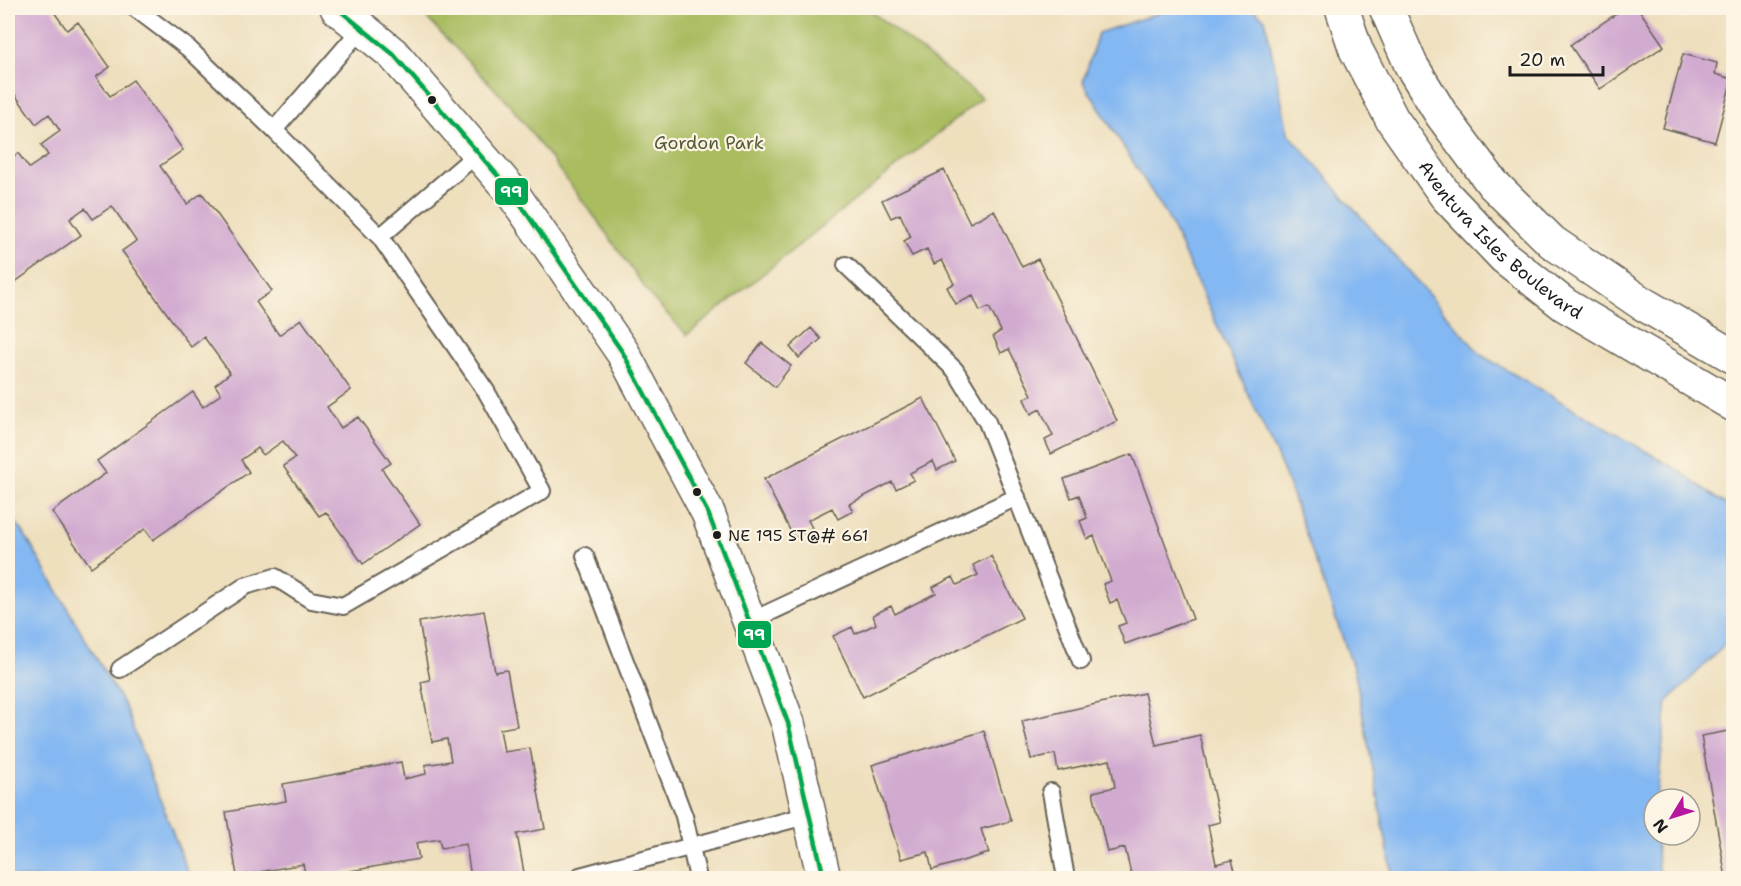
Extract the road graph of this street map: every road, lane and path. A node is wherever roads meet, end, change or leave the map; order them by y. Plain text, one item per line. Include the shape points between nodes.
1 (135, 8) edge
2 (337, 8) edge
3 (1342, 8) edge
4 (1386, 8) edge
5 (362, 28) junction
6 (274, 130) junction
7 (478, 153) junction
8 (380, 237) junction
9 (846, 265) dead end
10 (1734, 357) edge
11 (1734, 405) edge
12 (1017, 497) junction
13 (585, 556) dead end
14 (749, 622) junction
15 (1081, 661) dead end
16 (120, 669) dead end
17 (1051, 792) dead end
18 (809, 815) junction
19 (691, 846) junction
20 (581, 879) edge
21 (698, 879) edge
22 (824, 879) edge
23 (1066, 879) edge

1 - 6 lane via 188,48
2 - 5 street
3 - 11 street, Aventura Isles Boulevard via 1356,50 1392,119 1446,196 1504,257 1564,305
4 - 10 street, Aventura Isles Boulevard via 1411,65 1440,114 1493,184 1552,242 1640,302
5 - 6 lane
5 - 7 street via 393,54
6 - 8 lane
7 - 8 lane
7 - 14 street via 511,190 623,353 708,513
8 - 16 lane via 486,391 542,490 343,606 311,600 275,577 245,586
9 - 12 lane via 954,370 987,422
12 - 14 lane
12 - 15 lane
13 - 19 lane via 684,816
14 - 18 street via 788,723
17 - 23 lane
18 - 19 lane
18 - 22 street
19 - 20 lane via 580,876
19 - 21 lane

